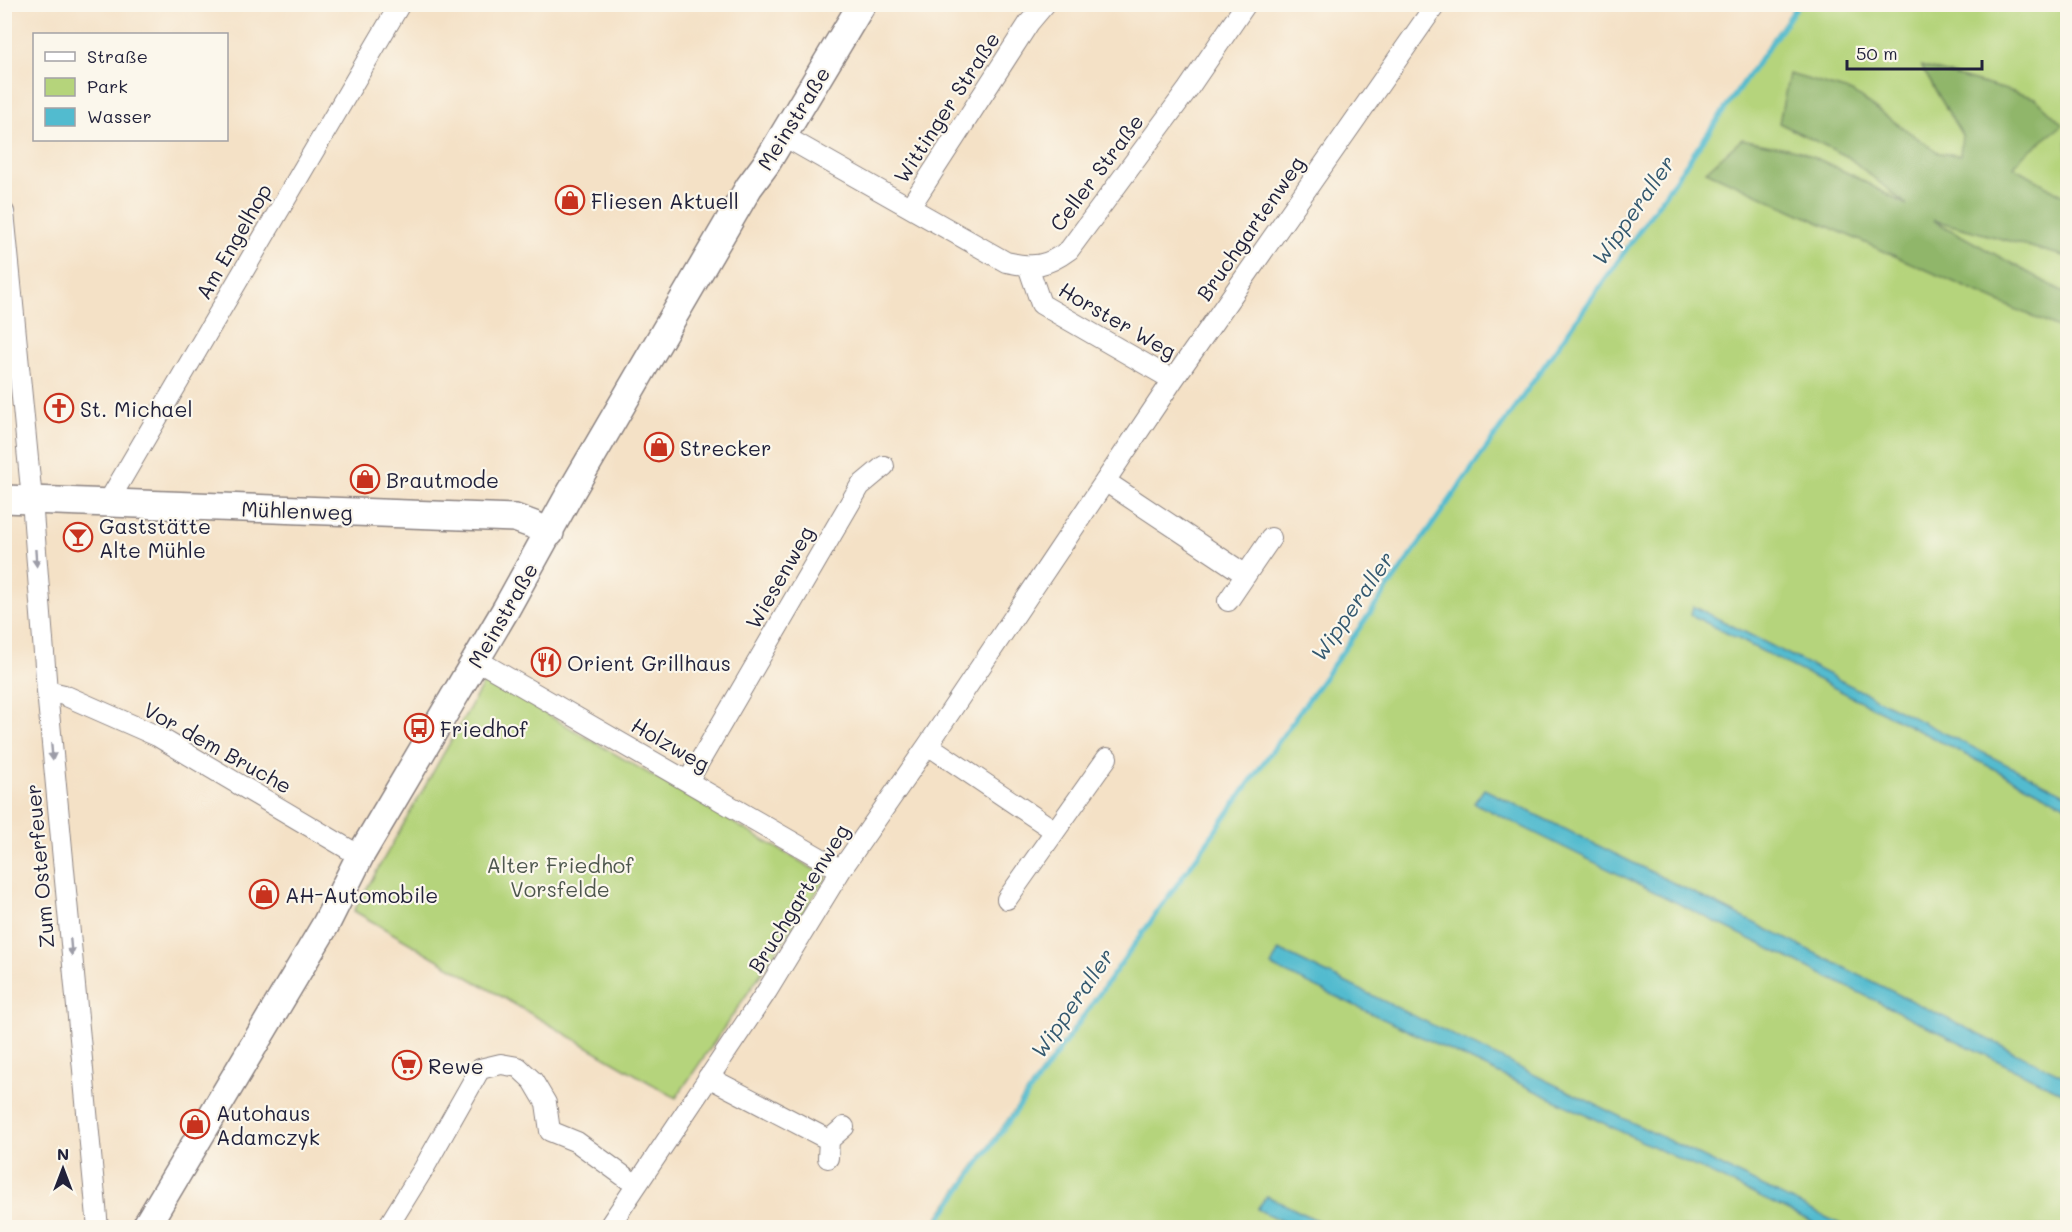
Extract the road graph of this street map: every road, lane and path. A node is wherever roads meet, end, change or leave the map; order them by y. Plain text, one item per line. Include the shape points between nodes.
1 (400, 4) edge
2 (862, 4) edge
3 (1045, 4) edge
4 (1246, 4) edge
5 (1436, 4) edge
6 (782, 135) junction
7 (910, 207) junction
8 (4, 212) edge
9 (1028, 266) junction
10 (1173, 380) junction
11 (884, 466) dead end
12 (1105, 481) junction
13 (4, 499) edge
14 (32, 500) junction
15 (108, 502) junction
16 (550, 533) junction
17 (1271, 538) dead end
18 (1246, 575) junction
19 (1228, 601) dead end
20 (477, 660) junction
21 (46, 691) junction
22 (928, 745) junction
23 (1107, 758) dead end
24 (688, 781) junction
25 (1054, 831) junction
26 (360, 856) junction
27 (842, 870) junction
28 (1007, 899) dead end
29 (708, 1077) junction
30 (834, 1142) dead end
31 (636, 1185) junction
32 (98, 1227) edge
33 (145, 1227) edge
34 (387, 1227) edge
35 (608, 1227) edge

1 - 15 street, Am Engelhop
2 - 6 street, Meinstraße
3 - 7 street, Wittinger Straße
4 - 9 street, Celler Straße via 1069,250 1046,264
5 - 10 street, Bruchgartenweg
6 - 7 street, Celler Straße
6 - 16 street, Meinstraße
7 - 9 street, Celler Straße via 1006,262
8 - 14 street, Zum Osterfeuer
9 - 10 street, Horster Weg via 1041,304
10 - 12 street, Bruchgartenweg
11 - 24 street, Wiesenweg via 860,486
12 - 18 street
12 - 22 street, Bruchgartenweg
13 - 14 street, Mühlenweg
14 - 15 street, Mühlenweg
14 -> 21 street, Zum Osterfeuer
15 - 16 street, Mühlenweg via 515,518
16 - 20 street, Meinstraße
17 - 18 street
18 - 19 street
20 - 24 street, Holzweg
20 - 26 street, Meinstraße
21 - 26 street, Vor dem Bruche via 64,695 157,736
21 -> 32 street, Zum Osterfeuer
22 - 25 street
22 - 27 street, Bruchgartenweg
23 - 25 street
24 - 27 street, Holzweg
25 - 28 street
26 - 33 street, Meinstraße via 326,924
27 - 29 street, Bruchgartenweg via 767,992
29 - 30 street
29 - 31 street, Bruchgartenweg
31 - 34 street via 578,1142 550,1131 546,1103 533,1081 518,1067 501,1064 480,1069
31 - 35 street, Bruchgartenweg

